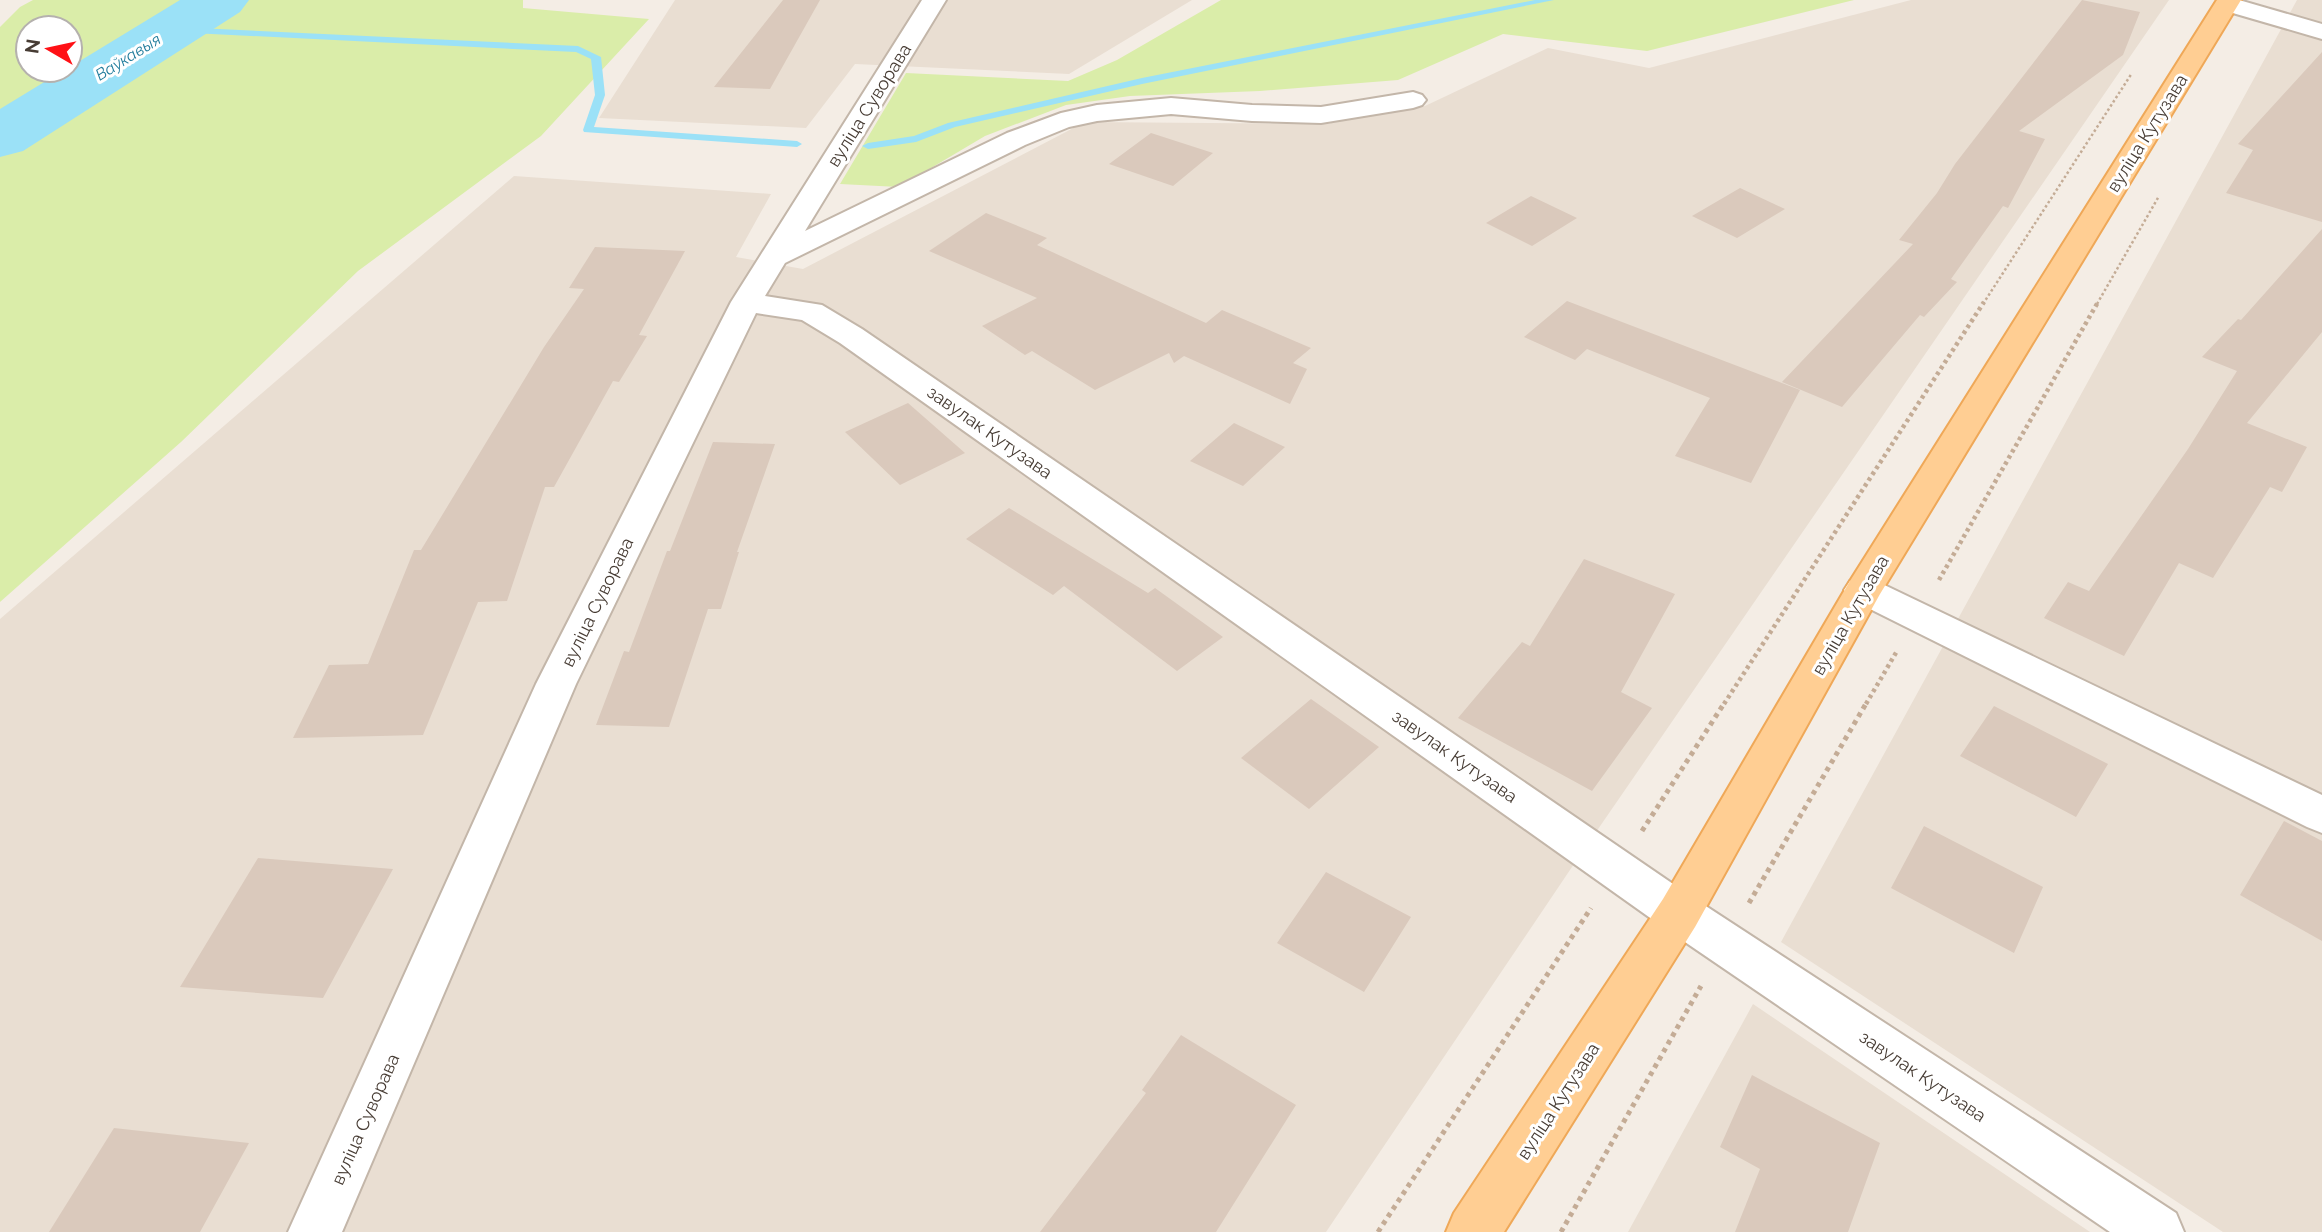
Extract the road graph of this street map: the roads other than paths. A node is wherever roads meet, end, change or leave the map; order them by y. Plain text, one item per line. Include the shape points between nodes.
1 (934, 0) edge
2 (2228, 2) edge
3 (2322, 32) edge
4 (1413, 100) dead end
5 (774, 257) junction
6 (746, 302) junction
7 (1863, 590) junction
8 (2322, 815) edge
9 (1679, 913) junction
10 (315, 1232) edge
11 (1473, 1232) edge
12 (2157, 1232) edge

1 - 5 street, вуліца Суворава
2 - 3 street
2 - 7 main road, вуліца Кутузава
4 - 5 street via 1321,115 1171,106 1061,121
5 - 6 street, вуліца Суворава
6 - 9 street, завулак Кутузава via 811,312 851,335
6 - 10 street, вуліца Суворава via 556,684
7 - 8 street
7 - 9 main road, вуліца Кутузава
9 - 11 main road, вуліца Кутузава
9 - 12 street, завулак Кутузава

